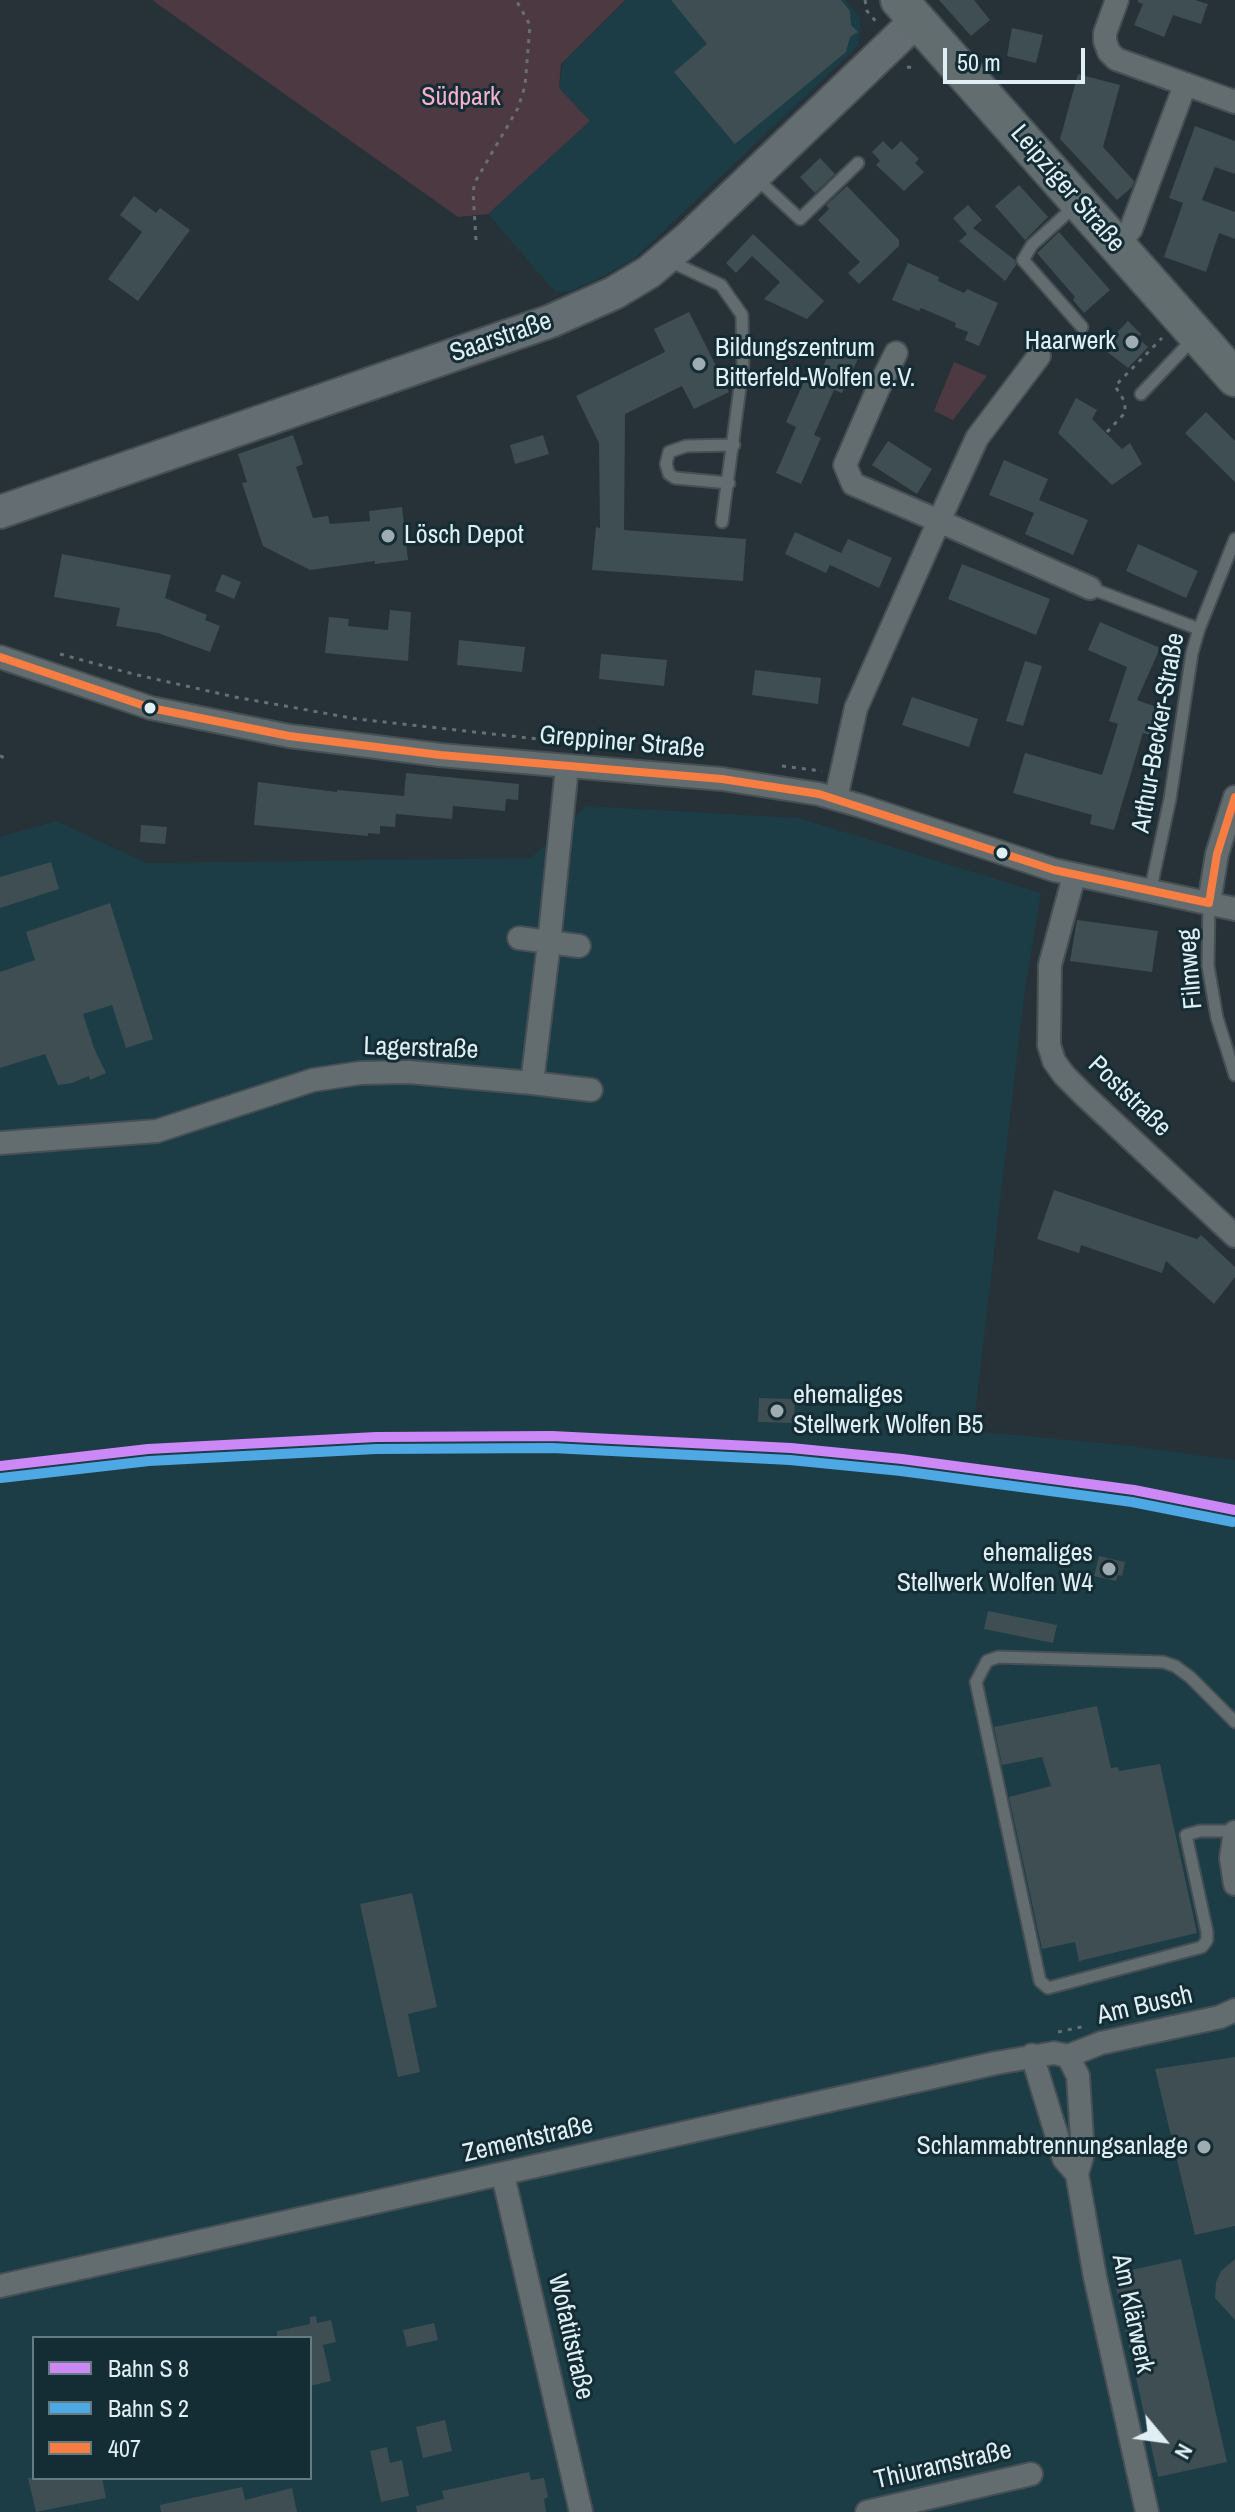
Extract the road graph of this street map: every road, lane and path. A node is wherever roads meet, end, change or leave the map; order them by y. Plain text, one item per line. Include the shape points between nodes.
1 (516, 0) edge
2 (1117, 0) edge
3 (914, 7) edge
4 (1185, 85) junction
5 (1235, 102) edge
6 (858, 163) dead end
7 (754, 176) junction
8 (1078, 203) junction
9 (476, 240) dead end
10 (1116, 246) junction
11 (670, 255) junction
12 (1082, 327) dead end
13 (1196, 336) junction
14 (896, 353) dead end
15 (1039, 356) dead end
16 (1235, 378) edge
17 (1141, 394) dead end
18 (734, 445) junction
19 (729, 483) junction
20 (0, 512) edge
21 (939, 521) junction
22 (722, 522) dead end
23 (1235, 539) edge
24 (1090, 588) joint
25 (1199, 629) junction
26 (58, 653) dead end
27 (0, 657) edge
28 (619, 748) dead end
29 (0, 756) edge
30 (5, 758) dead end
31 (774, 765) dead end
32 (567, 767) junction
33 (842, 773) junction
34 (1235, 797) edge
35 (836, 798) junction
36 (1074, 876) junction
37 (1150, 892) junction
38 (1209, 903) junction
39 (1235, 909) edge
40 (519, 938) dead end
41 (549, 943) junction
42 (579, 946) dead end
43 (1235, 1075) edge
44 (532, 1083) junction
45 (591, 1090) dead end
46 (0, 1143) edge
47 (1235, 1236) edge
48 (1235, 1722) edge
49 (1235, 1831) edge
50 (1235, 1884) edge
51 (1235, 2010) edge
52 (1032, 2055) junction
53 (1068, 2056) junction
54 (1077, 2174) junction
55 (503, 2175) junction
56 (0, 2286) edge
57 (1031, 2474) dead end
58 (581, 2512) edge
59 (867, 2512) edge
60 (1147, 2512) edge

1 - 9 path via 530,25 525,86 475,182
2 - 4 street via 1105,33 1109,52
3 - 7 street, Saarstraße
3 - 8 main road, Leipziger Straße
4 - 5 street
4 - 10 street via 1137,215
6 - 7 lane via 800,219
7 - 11 street, Saarstraße
8 - 10 main road, Leipziger Straße
8 - 12 lane via 1023,260
10 - 13 main road, Leipziger Straße
11 - 18 lane via 680,266 721,285 742,315 743,365
11 - 20 street, Saarstraße via 614,293 551,321
13 - 16 main road, Leipziger Straße
13 - 17 lane
14 - 21 street via 845,465 853,484
15 - 21 street via 977,438
18 - 19 lane
18 - 19 lane via 686,446 669,452 666,464 675,478
19 - 22 lane
21 - 24 street
21 - 33 street via 856,708
23 - 25 lane, Arthur-Becker-Straße
24 - 25 lane
25 - 37 lane, Arthur-Becker-Straße
26 - 28 path via 220,694 357,719
27 - 32 street, Greppiner Straße via 122,700 230,725 346,745
29 - 30 path
31 - 33 path
32 - 35 street, Greppiner Straße via 722,779
32 - 41 street
33 - 35 street
34 - 38 street
35 - 36 street, Greppiner Straße
36 - 37 street, Greppiner Straße
36 - 47 street, Poststraße via 1050,965 1049,1045 1054,1061
37 - 38 street, Greppiner Straße
38 - 39 street, Greppiner Straße
38 - 43 lane, Filmweg via 1208,966
40 - 41 street
41 - 42 street
41 - 44 street
44 - 45 street, Lagerstraße
44 - 46 street, Lagerstraße via 360,1073 313,1080 157,1131
48 - 49 lane via 1190,1677 1163,1662 998,1657 987,1661 976,1682 1040,1981 1048,1988 1202,1947 1207,1932 1186,1835
49 - 50 street
51 - 53 street, Am Busch
52 - 53 street, Zementstraße
52 - 54 street, Am Klärwerk via 1064,2159
52 - 55 street, Zementstraße
53 - 54 street, Am Klärwerk via 1078,2076 1083,2153
54 - 60 street, Am Klärwerk
55 - 56 street, Zementstraße
55 - 58 street, Wofatitstraße
57 - 59 street, Thiuramstraße

